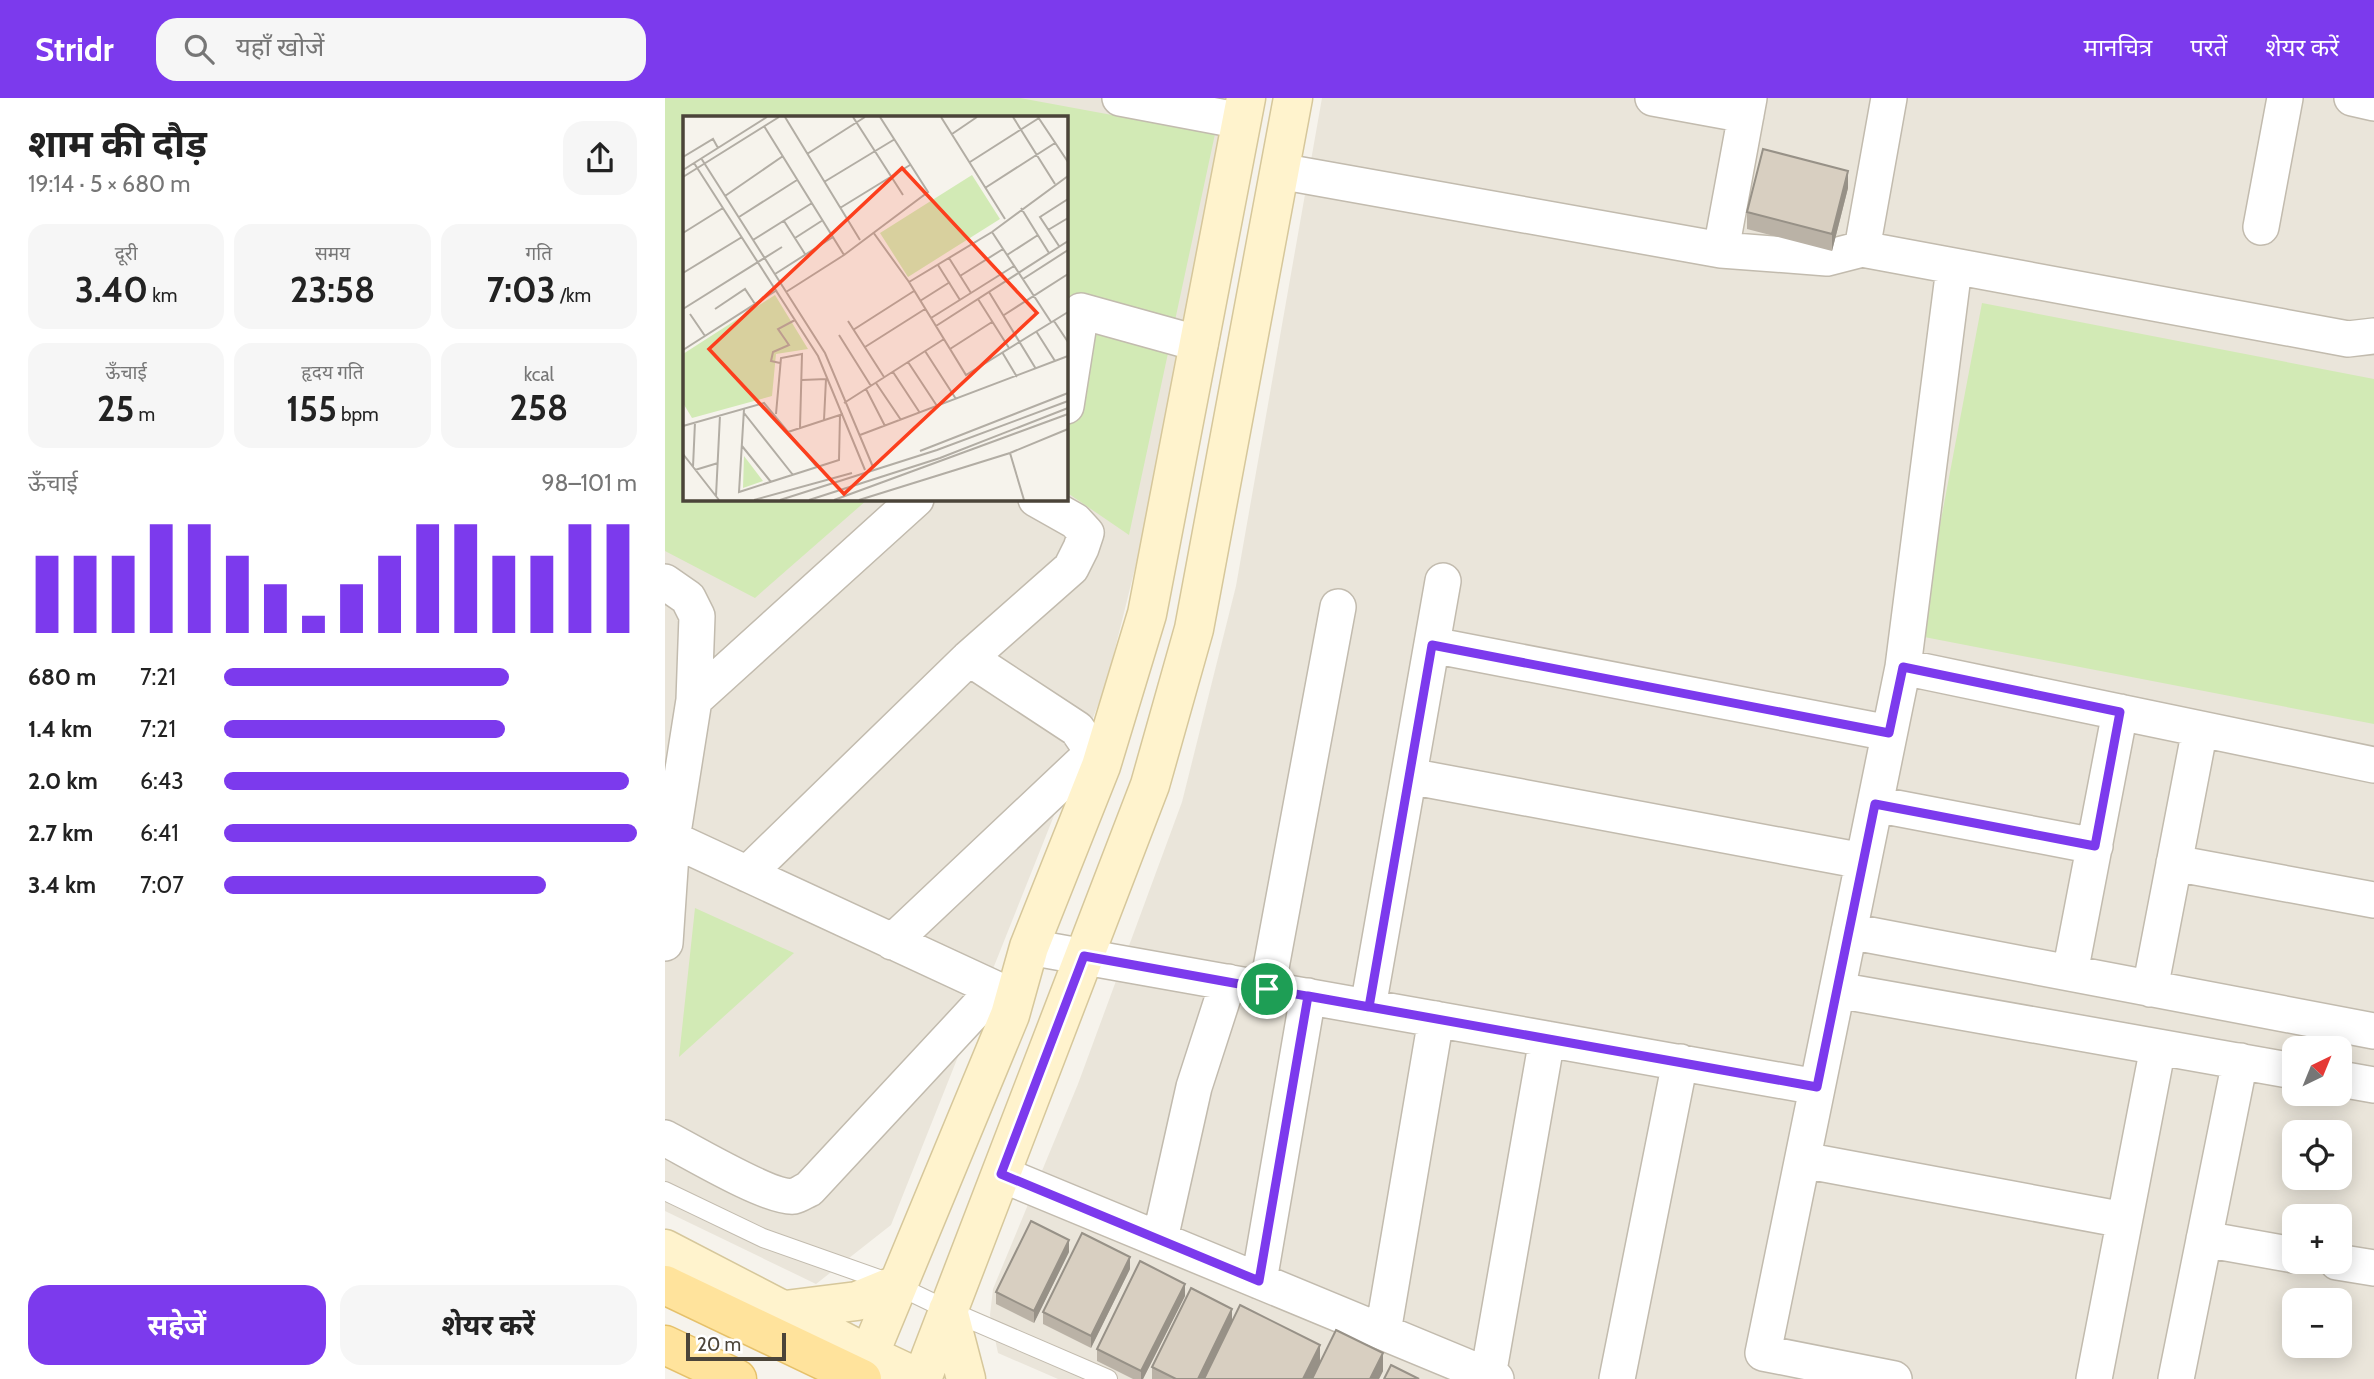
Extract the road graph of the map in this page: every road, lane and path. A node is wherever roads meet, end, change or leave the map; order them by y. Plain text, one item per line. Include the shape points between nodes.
1 (1120, 98) edge
2 (1293, 98) edge
3 (1653, 98) edge
4 (1889, 98) edge
5 (2285, 98) edge
6 (2352, 98) edge
7 (2374, 103) edge
8 (1748, 106) edge
9 (1244, 109) edge
10 (1279, 171) junction
11 (2261, 227) dead end
12 (1862, 249) junction
13 (1720, 250) junction
14 (1954, 268) junction
15 (2374, 336) edge
16 (1200, 344) junction
17 (1067, 400) edge
18 (915, 500) edge
19 (1038, 500) edge
20 (1443, 581) dead end
21 (665, 582) edge
22 (1338, 607) dead end
23 (1432, 645) junction
24 (969, 658) junction
25 (1903, 667) junction
26 (694, 700) junction
27 (2120, 712) junction
28 (2200, 729) junction
29 (1889, 733) junction
30 (2374, 765) edge
31 (1409, 776) junction
32 (1875, 804) junction
33 (672, 839) junction
34 (2095, 846) junction
35 (1863, 861) junction
36 (2174, 863) junction
37 (747, 874) junction
38 (2374, 900) edge
39 (1849, 931) junction
40 (892, 942) junction
41 (665, 943) edge
42 (1029, 947) junction
43 (1084, 956) junction
44 (2070, 973) junction
45 (1228, 982) junction
46 (1267, 989) junction
47 (2150, 989) junction
48 (1837, 990) junction
49 (1004, 993) junction
50 (1308, 996) junction
51 (1369, 1007) junction
52 (1436, 1019) junction
53 (2374, 1031) edge
54 (1548, 1039) junction
55 (2158, 1047) junction
56 (2240, 1061) junction
57 (1680, 1062) junction
58 (2282, 1069) edge
59 (2352, 1081) edge
60 (2374, 1085) edge
61 (1817, 1087) junction
62 (665, 1138) edge
63 (1803, 1160) junction
64 (1001, 1174) junction
65 (665, 1191) edge
66 (2124, 1220) junction
67 (2204, 1239) junction
68 (1160, 1240) junction
69 (665, 1249) edge
70 (2282, 1253) edge
71 (2352, 1264) edge
72 (2374, 1268) edge
73 (1259, 1281) junction
74 (665, 1285) edge
75 (896, 1285) junction
76 (785, 1310) junction
77 (949, 1310) junction
78 (1383, 1332) junction
79 (665, 1345) edge
80 (1760, 1366) edge
81 (866, 1367) edge
82 (1492, 1377) edge
83 (737, 1379) edge
84 (921, 1379) edge
85 (966, 1379) edge
86 (1108, 1379) edge
87 (1617, 1379) edge
88 (1894, 1379) edge
89 (2094, 1379) edge
90 (2176, 1379) edge

1 - 9 street
2 - 10 street
3 - 8 street
4 - 12 street
5 - 11 street
6 - 7 street
8 - 13 street
9 - 16 street
10 - 13 street
10 - 43 street via 1194,629 1150,785
12 - 13 street via 1827,258
12 - 14 street
14 - 15 street via 2348,339
14 - 25 street
16 - 17 street via 1081,311
16 - 42 street via 1147,614 1101,766
18 - 26 street
19 - 24 street via 1075,521 1086,533 1081,548 1071,568
20 - 23 street
21 - 26 street via 688,598 697,616
22 - 46 street
23 - 29 street
23 - 31 street
24 - 37 street
24 - 40 street via 1077,729 1088,744 1086,759
25 - 27 street
25 - 29 street
26 - 33 street
27 - 28 street
27 - 34 street
28 - 30 street
28 - 36 street
29 - 32 street
31 - 35 street
31 - 51 street
32 - 34 street
32 - 35 street
33 - 37 street
33 - 41 street
34 - 44 street
35 - 39 street
36 - 38 street
36 - 47 street
37 - 40 street
39 - 44 street
39 - 48 street
40 - 49 street
42 - 43 street
42 - 49 street
43 - 45 street
43 - 64 street
44 - 47 street
45 - 46 street
45 - 68 street via 1194,1087
46 - 50 street
47 - 53 street
48 - 55 street
48 - 61 street
49 - 62 street via 981,1004 809,1189 793,1196 755,1185
49 - 75 street via 1010,1015
50 - 51 street
50 - 73 street
51 - 52 street
52 - 54 street
52 - 78 street
54 - 57 street
54 - 82 street
55 - 56 street
55 - 66 street
56 - 58 street
56 - 67 street
57 - 61 street
57 - 87 street
59 - 60 street
61 - 63 street
63 - 66 street
63 - 80 street
64 - 68 street
64 - 77 street
65 - 75 lane via 763,1238
66 - 89 street
67 - 70 street
67 - 90 street
68 - 73 street
69 - 76 street
71 - 72 street
73 - 78 street
74 - 81 main road
75 - 76 street via 857,1301
75 - 77 lane
75 - 81 street
76 - 81 street
77 - 84 street
77 - 85 street
77 - 86 lane
78 - 82 street
79 - 83 main road
80 - 88 street
81 - 84 street

